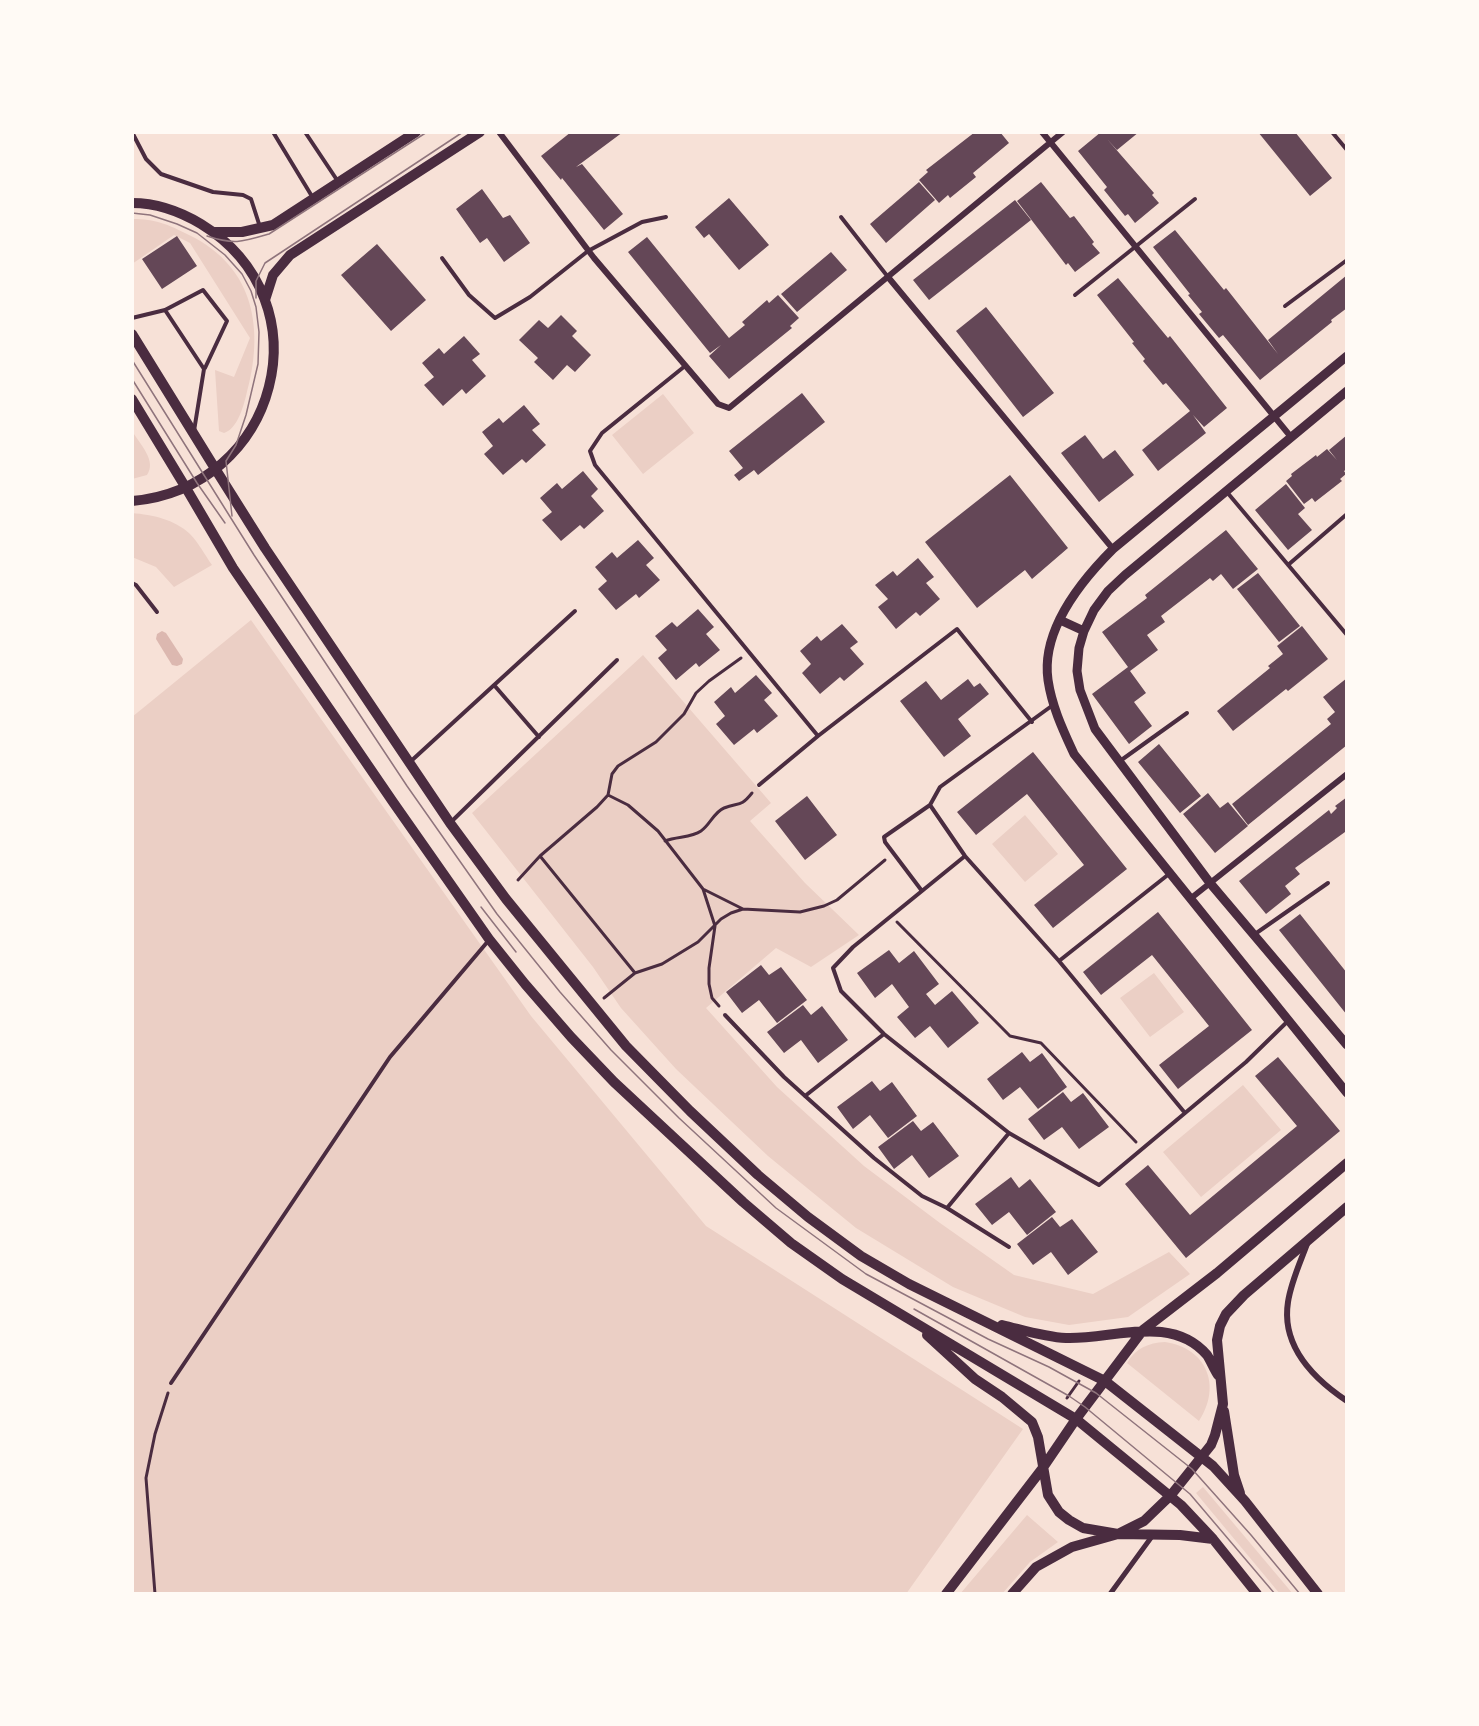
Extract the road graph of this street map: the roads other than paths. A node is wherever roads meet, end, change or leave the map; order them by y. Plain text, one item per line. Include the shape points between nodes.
1 (273, 132) edge
2 (305, 132) edge
3 (416, 132) edge
4 (480, 132) edge
5 (499, 132) edge
6 (1042, 132) edge
7 (1063, 132) edge
8 (1332, 132) edge
9 (134, 133) edge
10 (1050, 142) junction
11 (1347, 150) edge
12 (339, 183) junction
13 (314, 199) junction
14 (1195, 199) dead end
15 (132, 203) edge
16 (666, 217) dead end
17 (841, 217) dead end
18 (261, 230) junction
19 (213, 231) junction
20 (1137, 247) junction
21 (588, 250) junction
22 (442, 258) dead end
23 (1347, 260) edge
24 (888, 277) junction
25 (1075, 295) dead end
26 (264, 300) junction
27 (1285, 306) dead end
28 (165, 310) junction
29 (132, 318) edge
30 (132, 334) edge
31 (1347, 356) edge
32 (685, 366) junction
33 (204, 369) junction
34 (1347, 391) edge
35 (132, 399) edge
36 (1274, 416) junction
37 (194, 434) junction
38 (1291, 437) junction
39 (216, 470) junction
40 (186, 488) junction
41 (1226, 491) junction
42 (132, 501) edge
43 (1347, 514) edge
44 (1113, 549) junction
45 (1288, 565) junction
46 (132, 583) edge
47 (575, 611) dead end
48 (157, 612) dead end
49 (1060, 620) junction
50 (1084, 632) junction
51 (1347, 635) edge
52 (617, 660) dead end
53 (494, 685) junction
54 (1054, 704) junction
55 (1187, 713) dead end
56 (1032, 722) junction
57 (818, 736) junction
58 (539, 737) junction
59 (1119, 761) junction
60 (409, 763) junction
61 (1347, 774) edge
62 (759, 785) road end
63 (930, 805) junction
64 (450, 823) junction
65 (965, 856) junction
66 (1170, 873) junction
67 (1210, 883) junction
68 (1328, 883) dead end
69 (922, 891) junction
70 (1190, 899) junction
71 (1254, 934) junction
72 (489, 939) junction
73 (1059, 962) junction
74 (725, 1015) road end
75 (1289, 1020) junction
76 (884, 1035) junction
77 (1347, 1045) edge
78 (1347, 1093) edge
79 (805, 1096) junction
80 (1185, 1113) junction
81 (1009, 1133) junction
82 (1347, 1163) edge
83 (1347, 1207) edge
84 (947, 1208) junction
85 (1308, 1242) junction
86 (1009, 1247) dead end
87 (911, 1321) junction
88 (985, 1321) junction
89 (1143, 1330) junction
90 (1105, 1381) junction
91 (1221, 1381) junction
92 (171, 1383) road end
93 (1347, 1401) edge
94 (1223, 1404) junction
95 (1076, 1419) junction
96 (1201, 1457) junction
97 (1042, 1469) junction
98 (1171, 1495) junction
99 (1245, 1501) junction
100 (1118, 1534) junction
101 (1154, 1534) junction
102 (1213, 1539) junction
103 (946, 1594) edge
104 (1012, 1594) edge
105 (1110, 1594) edge
106 (1257, 1594) edge
107 (1318, 1594) edge

1 - 13 lane
2 - 12 lane
3 - 12 main road
4 - 26 main road via 290,255 273,275
5 - 21 street
6 - 10 street
7 - 10 street
8 - 11 lane
9 - 18 lane via 146,159 161,174 213,192 251,199
10 - 20 street
10 - 24 street
12 - 13 main road
13 - 18 main road
14 - 20 lane
15 - 19 main road via 164,208
16 - 21 lane via 642,222
17 - 24 lane
18 - 19 main road
19 - 26 main road via 250,270
20 - 25 lane
20 - 36 street
21 - 22 lane via 530,297 495,318 469,295
21 - 32 street
23 - 27 lane
24 - 32 street via 729,408 718,405
24 - 44 street
26 - 39 main road via 273,333 273,367 266,399 253,428
28 - 29 lane
28 - 33 lane
28 - 33 lane via 202,290 227,321
30 - 37 main road
31 - 36 street
32 - 57 lane via 602,433 590,450 595,465
33 - 37 lane
34 - 38 street
35 - 40 main road
36 - 38 street
36 - 44 street
37 - 39 main road
38 - 41 street
39 - 40 main road
39 - 60 main road
40 - 42 main road
40 - 72 main road via 233,568
41 - 45 lane
41 - 50 street via 1108,591
43 - 45 lane
44 - 49 street via 1089,573
45 - 51 lane
46 - 48 lane
47 - 53 lane
49 - 50 street
49 - 54 street via 1050,648 1048,678
50 - 59 street via 1077,671 1080,690 1095,729
52 - 58 lane
53 - 58 lane
53 - 60 lane
54 - 56 lane
54 - 66 street via 1074,754
55 - 59 lane
56 - 57 lane via 957,629
56 - 63 lane via 940,787
57 - 62 lane
58 - 64 lane
59 - 67 street
60 - 64 main road
61 - 67 street
63 - 65 lane
63 - 69 lane via 886,834 885,842
64 - 88 main road via 626,1046 758,1175 861,1256
65 - 69 lane
65 - 73 lane
66 - 70 street
66 - 73 lane
67 - 70 street
67 - 71 street
68 - 71 lane
69 - 76 lane via 833,968 841,991
70 - 75 street
71 - 77 street
72 - 87 main road via 570,1037 743,1202 791,1243
72 - 92 lane via 390,1057
73 - 80 lane
74 - 79 lane
75 - 78 street
75 - 80 lane
76 - 79 lane
76 - 81 lane
79 - 84 lane via 914,1190
80 - 81 lane via 1099,1185
81 - 84 lane
82 - 89 main road
83 - 85 main road
84 - 86 lane
85 - 91 main road via 1226,1314 1217,1340
85 - 93 street via 1288,1304 1290,1328 1307,1367
87 - 95 main road
87 - 97 main road via 975,1379 1032,1422
88 - 89 main road via 1064,1338
88 - 90 main road
89 - 90 main road
89 - 91 main road via 1190,1341 1208,1356
90 - 95 main road
90 - 96 main road
91 - 94 main road
94 - 96 main road via 1211,1445
94 - 99 main road via 1234,1475
95 - 97 main road
95 - 98 main road
96 - 98 main road
96 - 99 main road
97 - 100 main road via 1048,1495 1059,1512 1083,1528
97 - 103 main road
98 - 100 main road via 1144,1521
98 - 102 main road
99 - 107 main road
100 - 101 main road
100 - 104 main road via 1072,1547 1036,1567
101 - 102 main road
101 - 105 street
102 - 106 main road

